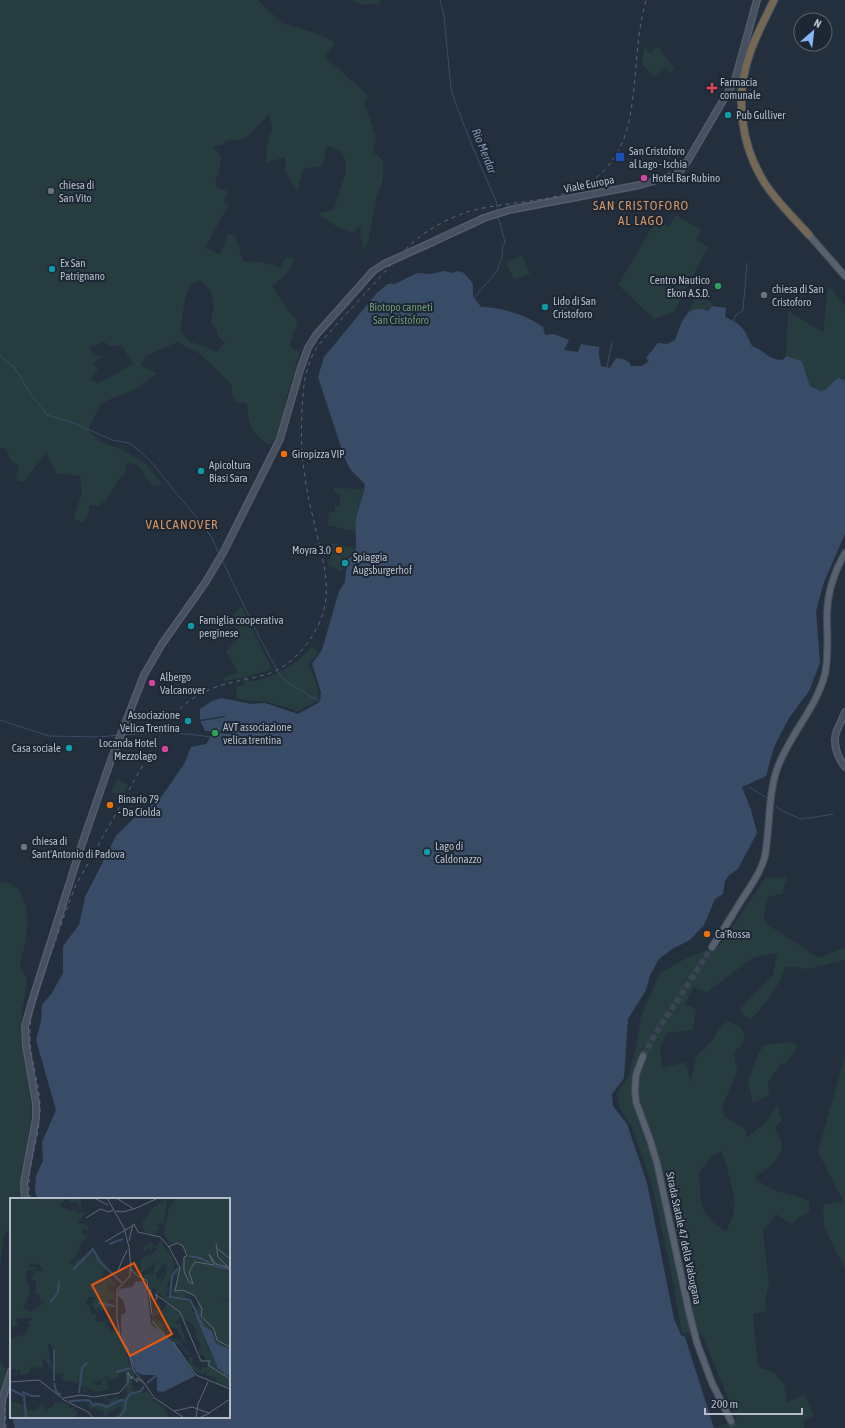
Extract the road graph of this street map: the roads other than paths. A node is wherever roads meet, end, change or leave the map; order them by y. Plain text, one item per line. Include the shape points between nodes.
1 (757, 0) edge
2 (774, 0) edge
3 (809, 235) joint
4 (845, 276) edge
5 (845, 553) edge
6 (845, 712) edge
7 (845, 767) edge
8 (712, 948) tunnel mouth
9 (643, 1056) tunnel mouth
10 (25, 1198) edge
11 (10, 1374) edge
12 (731, 1421) tunnel mouth
13 (2, 1428) edge

1 - 10 main road, Viale Europa, bridge via 731,89 680,171 640,185 515,208 384,264 373,271 316,335 308,348 280,439 223,554 162,644 142,680 118,740 80,852 25,1026 36,1118 24,1183
2 - 3 highway via 746,62 741,111 743,127 753,161 765,183
3 - 4 main road
5 - 8 main road via 836,568 828,599 825,673 809,710 784,751 777,768 772,785 764,857 760,870
6 - 7 main road via 835,740 838,754
9 - 12 main road, Strada Statale 47 della Valsugana via 636,1075 636,1102 657,1163 697,1343 712,1383
11 - 13 main road via 2,1400

